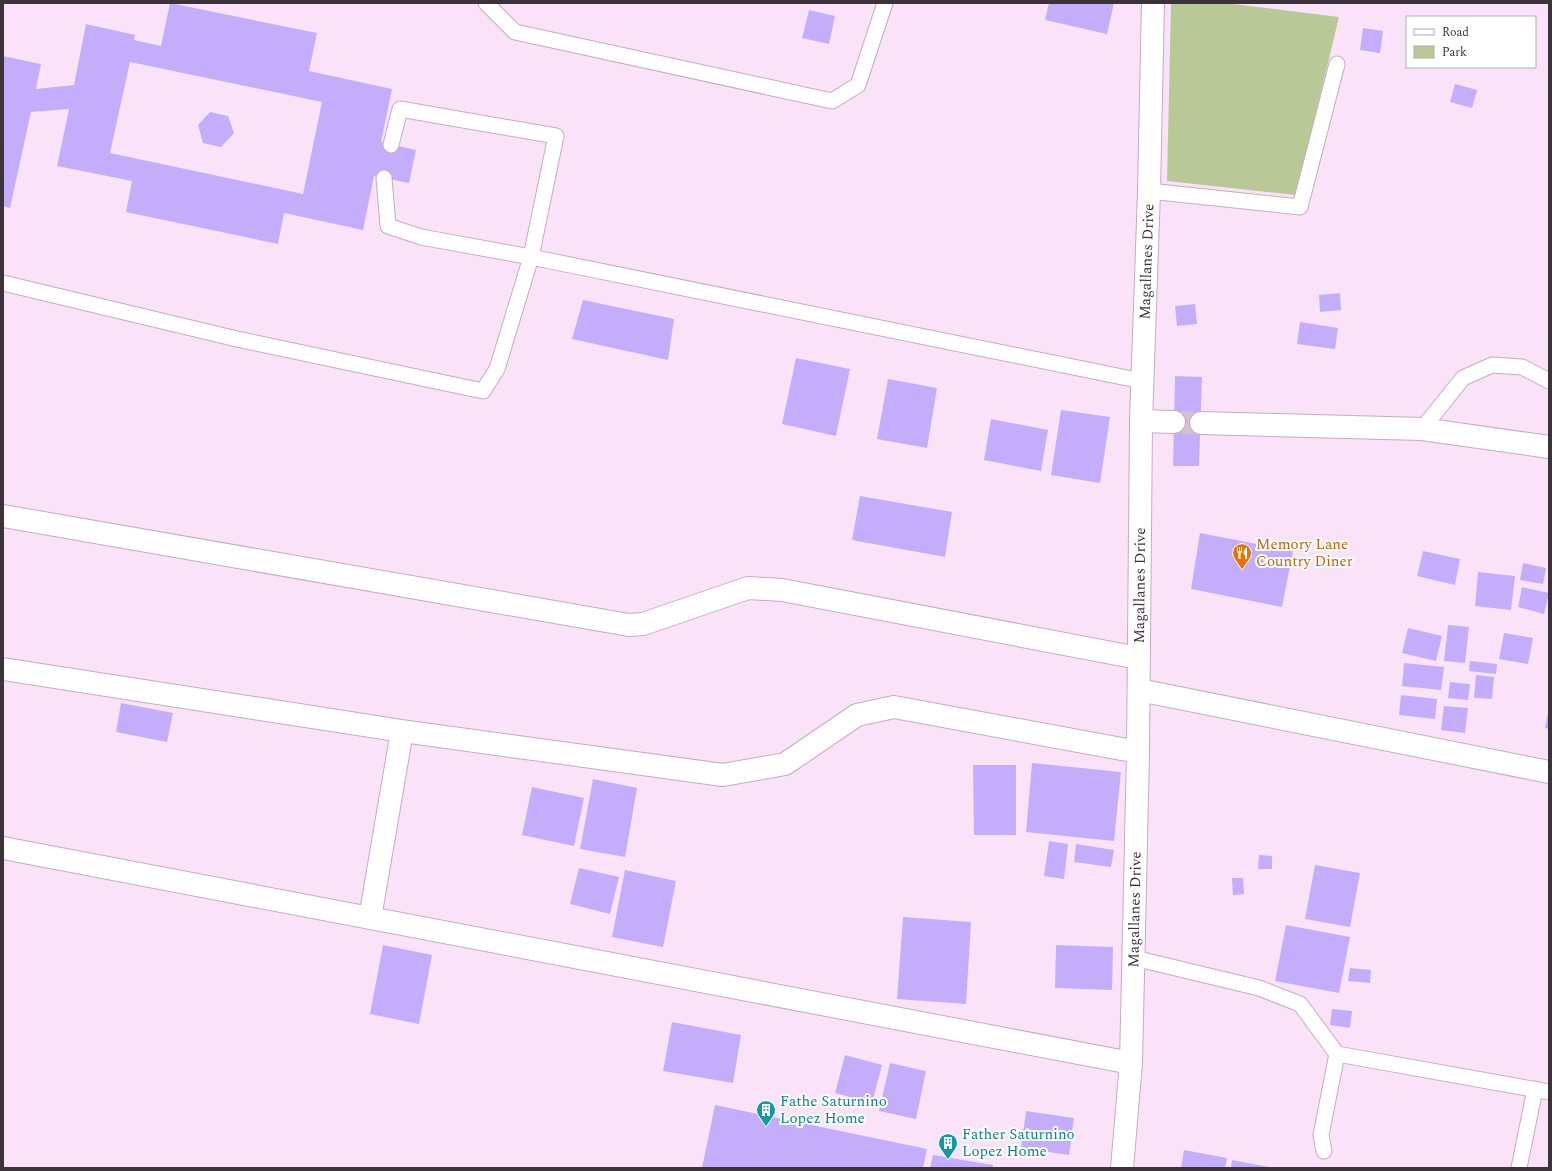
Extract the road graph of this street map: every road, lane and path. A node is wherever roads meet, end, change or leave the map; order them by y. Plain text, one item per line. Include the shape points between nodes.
1 (486, 3) edge
2 (885, 3) edge
3 (1153, 3) edge
4 (1337, 64) dead end
5 (391, 145) dead end
6 (384, 178) dead end
7 (1149, 191) junction
8 (531, 257) junction
9 (3, 283) edge
10 (1142, 381) junction
11 (1549, 381) edge
12 (1141, 421) junction
13 (1174, 422) tunnel mouth
14 (1200, 422) tunnel mouth
15 (1422, 429) junction
16 (1549, 447) edge
17 (3, 516) edge
18 (1138, 658) junction
19 (3, 669) edge
20 (1138, 690) junction
21 (402, 731) junction
22 (1138, 752) junction
23 (1549, 772) edge
24 (3, 848) edge
25 (370, 918) junction
26 (1134, 958) junction
27 (1337, 1054) junction
28 (1132, 1063) junction
29 (1542, 1090) edge
30 (1324, 1151) dead end
31 (1122, 1168) edge
32 (1519, 1168) edge

1 - 2 lane via 515,32 832,101 858,84
3 - 7 street, Magallanes Drive
4 - 7 lane via 1300,207
5 - 8 lane via 400,109 556,136
6 - 8 lane via 388,226 421,237
7 - 10 street, Magallanes Drive
8 - 9 lane via 498,369 483,391 237,340
8 - 10 lane
10 - 12 street, Magallanes Drive
11 - 15 lane via 1522,366 1492,365 1463,378
12 - 13 street
12 - 18 street, Magallanes Drive
14 - 15 street
15 - 16 street
17 - 18 street via 629,625 643,624 748,588 782,590
18 - 20 street, Magallanes Drive
19 - 21 street
20 - 22 street, Magallanes Drive
20 - 23 street
21 - 22 street via 723,775 785,764 857,715 894,707
21 - 25 street
22 - 26 street, Magallanes Drive
24 - 25 street
25 - 28 street
26 - 27 lane via 1260,988 1300,1004
26 - 28 street, Magallanes Drive
27 - 29 lane
27 - 30 lane via 1320,1134
28 - 31 street, Magallanes Drive
29 - 32 lane

